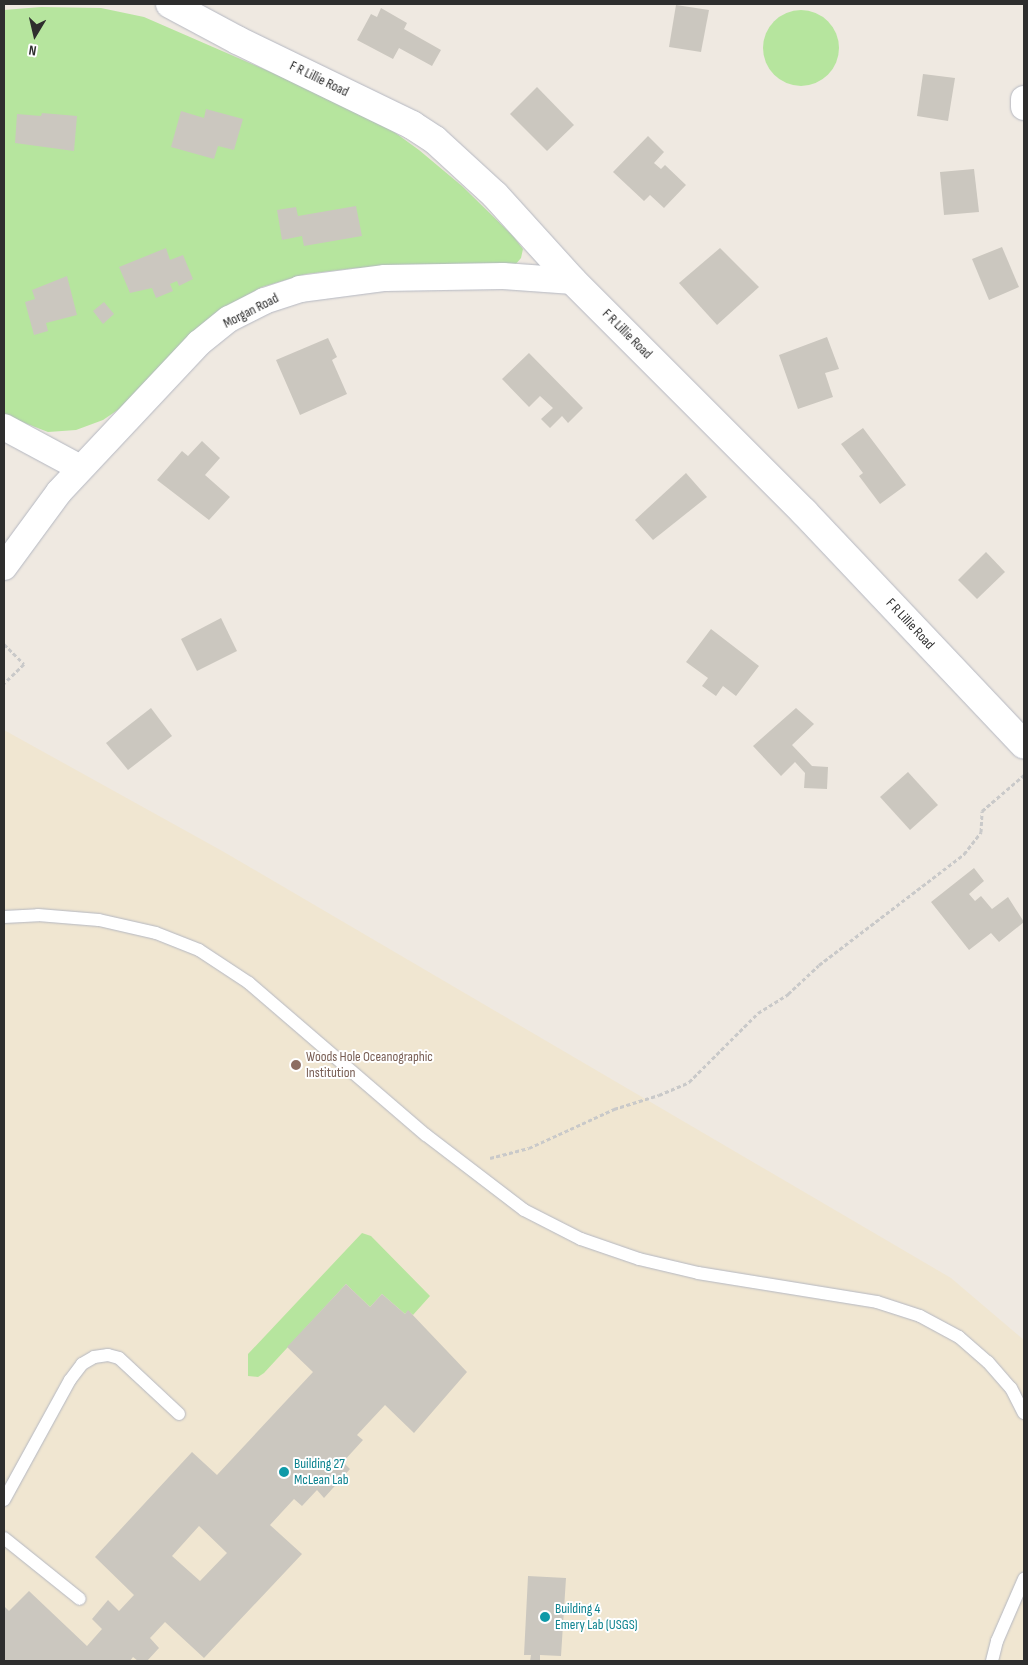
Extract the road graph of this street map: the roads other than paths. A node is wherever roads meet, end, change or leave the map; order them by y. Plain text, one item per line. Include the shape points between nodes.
1 (170, 4) edge
2 (1024, 99) edge
3 (1024, 107) edge
4 (574, 281) junction
5 (4, 428) edge
6 (80, 468) junction
7 (4, 567) edge
8 (1024, 745) edge
9 (4, 917) edge
10 (1024, 1413) edge
11 (179, 1414) dead end
12 (4, 1500) edge
13 (4, 1538) edge
14 (1024, 1579) edge
15 (80, 1599) dead end
16 (992, 1661) edge

1 - 4 street, F R Lillie Road via 412,125 435,140 495,195
2 - 3 street
4 - 6 street, Morgan Road via 503,276 384,278 300,289 264,301 229,319 198,343
4 - 8 street, F R Lillie Road via 804,512
5 - 6 street
6 - 7 street, Morgan Road
9 - 10 lane via 69,916 108,921 156,933 199,950 249,983 463,1165 524,1210 609,1250 698,1273 877,1302 920,1316 959,1338 988,1362 1011,1388
11 - 12 lane via 119,1358 108,1355 94,1357 82,1364 70,1380
13 - 15 lane
14 - 16 lane via 997,1641

